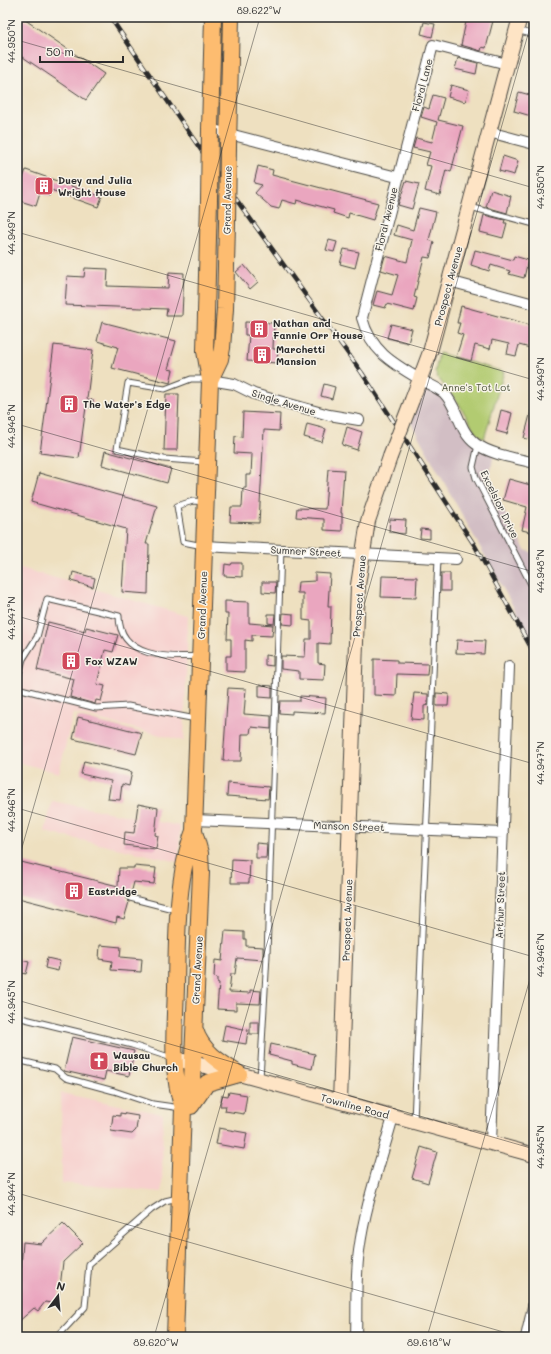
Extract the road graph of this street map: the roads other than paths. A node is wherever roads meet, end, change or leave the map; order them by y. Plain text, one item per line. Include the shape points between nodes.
1 (213, 17) edge
2 (231, 17) edge
3 (518, 24) edge
4 (534, 35) edge
5 (507, 64) junction
6 (210, 129) junction
7 (489, 132) junction
8 (228, 140) junction
9 (534, 144) edge
10 (397, 177) junction
11 (469, 207) junction
12 (534, 224) edge
13 (449, 281) junction
14 (534, 304) edge
15 (420, 379) junction
16 (210, 380) junction
17 (359, 420) dead end
18 (478, 445) junction
19 (207, 463) junction
20 (534, 463) edge
21 (206, 502) junction
22 (204, 546) junction
23 (281, 550) junction
24 (362, 554) junction
25 (438, 558) junction
26 (456, 559) dead end
27 (534, 590) edge
28 (200, 656) junction
29 (510, 666) dead end
30 (17, 681) edge
31 (17, 688) edge
32 (198, 719) junction
33 (272, 823) junction
34 (194, 826) junction
35 (350, 827) junction
36 (426, 830) junction
37 (503, 833) junction
38 (130, 898) dead end
39 (180, 910) junction
40 (17, 1017) edge
41 (194, 1027) junction
42 (175, 1059) junction
43 (17, 1060) edge
44 (192, 1063) junction
45 (239, 1074) junction
46 (260, 1080) junction
47 (340, 1102) junction
48 (182, 1114) junction
49 (393, 1117) junction
50 (413, 1122) junction
51 (491, 1143) junction
52 (534, 1155) edge
53 (179, 1198) junction
54 (534, 1302) edge
55 (176, 1320) junction
56 (57, 1337) edge
57 (171, 1337) edge
58 (175, 1337) edge
59 (356, 1337) edge
60 (526, 1337) edge

1 - 6 main road, Grand Avenue
2 - 8 main road, Grand Avenue
3 - 4 lane
3 - 5 street, Prospect Avenue
5 - 7 street, Prospect Avenue
5 - 10 street, Floral Lane via 433,45
6 - 8 street, Floral Avenue
6 - 16 main road, Grand Avenue, bridge via 205,351
7 - 9 street
7 - 11 street, Prospect Avenue
8 - 10 street, Floral Avenue
8 - 16 main road, Grand Avenue, bridge via 225,308 220,359
10 - 15 street, Floral Avenue via 362,318 365,330 382,356
11 - 12 lane
11 - 13 street, Prospect Avenue
13 - 14 street
13 - 15 street, Prospect Avenue
15 - 18 street via 444,394 466,432
15 - 24 street, Prospect Avenue, bridge via 372,505
16 - 17 street, Single Avenue via 234,384 251,393 308,410
16 - 19 main road, Grand Avenue
16 - 19 lane via 191,379 164,389 128,383 117,449 164,459
18 - 20 street
18 - 27 lane, Excelsior Drive via 473,468 476,478
19 - 21 main road, Grand Avenue
21 - 22 main road, Grand Avenue
21 - 22 lane via 193,501 177,506 183,542
22 - 23 street, Sumner Street
22 - 28 main road, Grand Avenue
23 - 24 street, Sumner Street
23 - 33 lane
24 - 25 street, Sumner Street
24 - 35 street, Prospect Avenue via 358,585
25 - 26 street, Sumner Street
25 - 36 lane
28 - 30 lane via 173,658 150,654 129,641 121,627 119,616 47,599 37,637 23,659
28 - 32 main road, Grand Avenue
29 - 37 street, Arthur Street
31 - 32 lane via 96,708 128,706
32 - 34 main road, Grand Avenue
33 - 34 street, Manson Street
33 - 35 street, Manson Street
33 - 46 lane
34 - 39 main road, Grand Avenue via 185,867
34 - 41 main road, Grand Avenue via 201,863
35 - 36 street, Manson Street
35 - 47 street, Prospect Avenue
36 - 37 street, Manson Street
36 - 50 lane
37 - 51 street, Arthur Street
38 - 39 lane
39 - 42 main road, Grand Avenue
40 - 42 lane
41 - 44 main road, Grand Avenue
41 - 45 main road via 198,1039 207,1051
42 - 44 street, Townline Road
42 - 48 main road, Grand Avenue
43 - 48 lane via 55,1069 66,1078
44 - 45 street, Townline Road
44 - 48 main road, Grand Avenue via 191,1090
45 - 46 street, Townline Road
45 - 48 main road via 207,1082
46 - 47 street, Townline Road
47 - 49 street, Townline Road
48 - 53 main road, Grand Avenue
49 - 50 street, Townline Road
49 - 59 street via 362,1235
50 - 51 street, Townline Road
51 - 52 street, Townline Road
53 - 55 main road, Grand Avenue
53 - 56 lane via 165,1201 151,1210 89,1264 85,1307
54 - 60 street
55 - 57 street
55 - 58 main road, Grand Avenue

